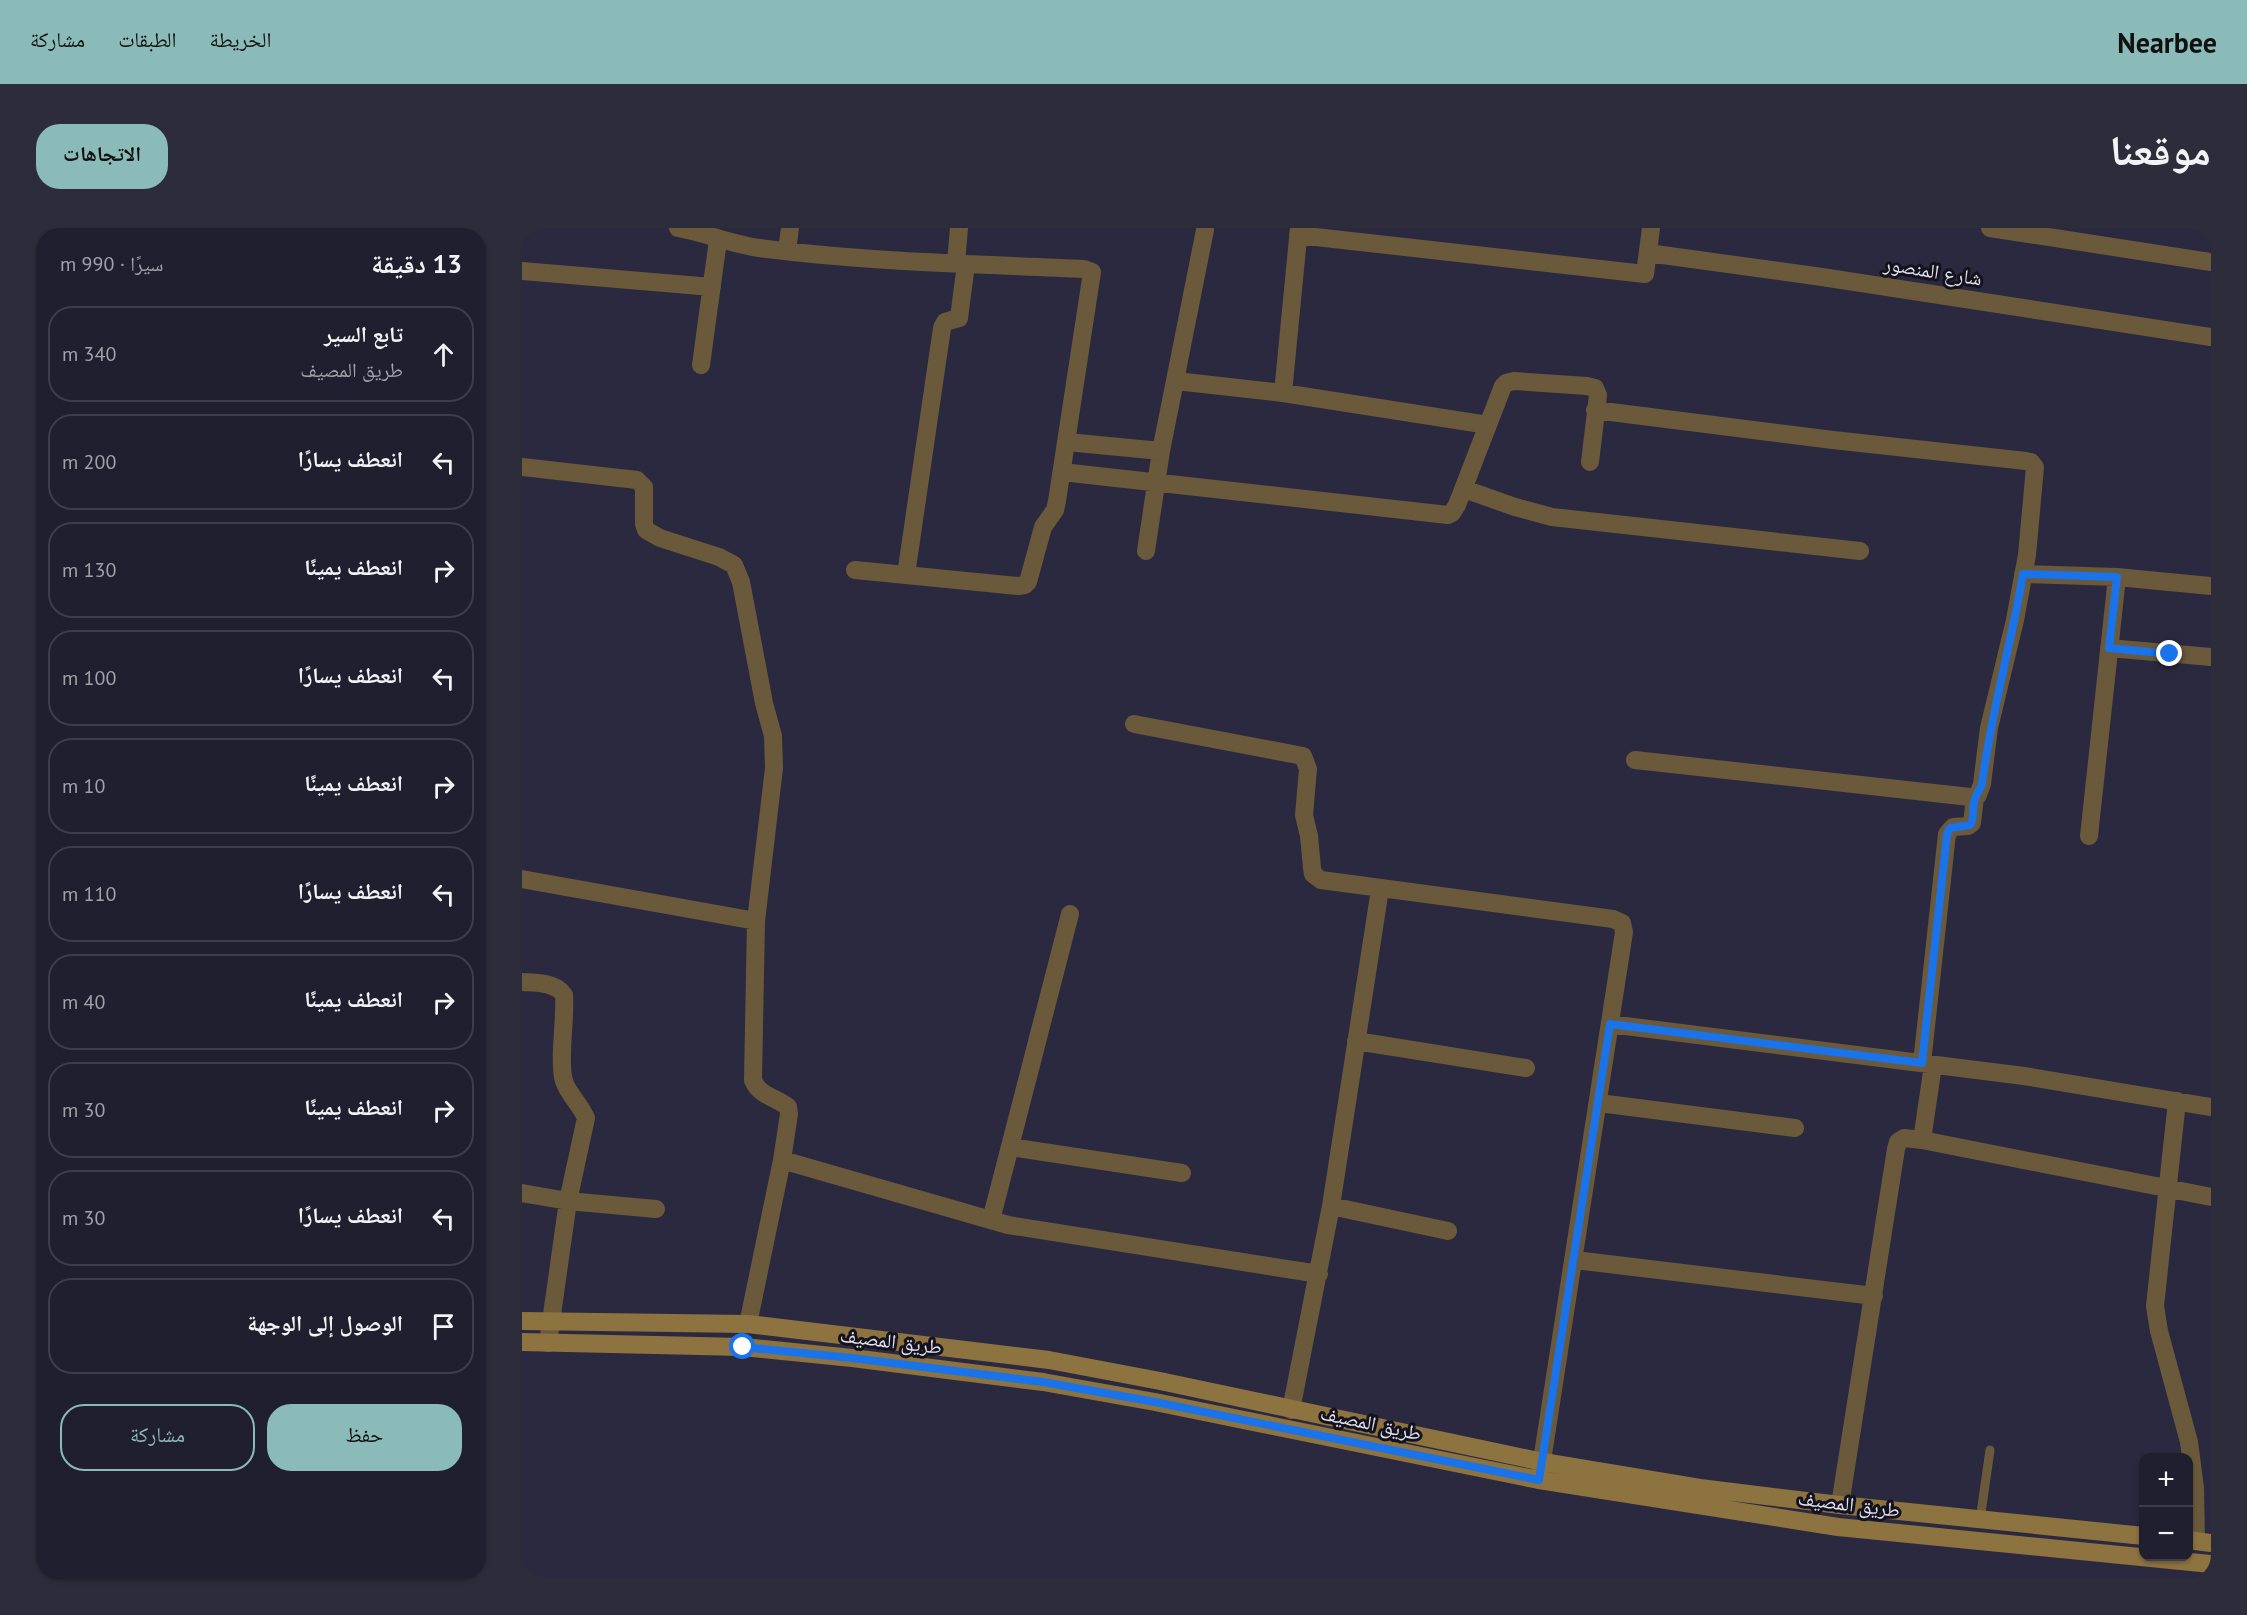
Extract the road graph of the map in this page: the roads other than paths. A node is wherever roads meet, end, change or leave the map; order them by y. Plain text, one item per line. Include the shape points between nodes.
1 (678, 228) edge
2 (790, 228) edge
3 (959, 228) edge
4 (1651, 228) edge
5 (1990, 228) edge
6 (1205, 230) dead end
7 (1298, 231) edge
8 (718, 240) junction
9 (787, 250) junction
10 (1648, 253) junction
11 (2211, 262) edge
12 (961, 263) junction
13 (522, 271) edge
14 (712, 287) junction
15 (2211, 337) edge
16 (701, 365) dead end
17 (1176, 381) junction
18 (1283, 393) junction
19 (1595, 410) junction
20 (1488, 425) junction
21 (1067, 442) junction
22 (1161, 451) junction
23 (1590, 462) dead end
24 (522, 467) edge
25 (1062, 472) junction
26 (1156, 482) junction
27 (1464, 489) junction
28 (1146, 551) dead end
29 (1860, 551) dead end
30 (855, 570) dead end
31 (2023, 574) junction
32 (906, 575) junction
33 (2117, 577) junction
34 (2211, 586) edge
35 (2109, 648) junction
36 (2211, 657) edge
37 (1134, 724) dead end
38 (1635, 760) dead end
39 (1975, 796) junction
40 (2089, 836) dead end
41 (522, 879) edge
42 (1380, 889) junction
43 (1070, 914) dead end
44 (756, 921) junction
45 (522, 982) edge
46 (1610, 1024) junction
47 (1356, 1041) junction
48 (1927, 1064) junction
49 (1527, 1068) dead end
50 (2177, 1101) junction
51 (1599, 1103) junction
52 (2211, 1107) edge
53 (1795, 1128) dead end
54 (1922, 1140) junction
55 (1010, 1147) junction
56 (782, 1160) junction
57 (1182, 1173) dead end
58 (2167, 1188) junction
59 (522, 1193) edge
60 (2211, 1197) edge
61 (568, 1201) junction
62 (1331, 1206) junction
63 (656, 1209) dead end
64 (991, 1220) junction
65 (1448, 1231) dead end
66 (1575, 1260) junction
67 (1319, 1274) junction
68 (1874, 1296) junction
69 (522, 1321) edge
70 (550, 1322) junction
71 (748, 1324) junction
72 (522, 1342) edge
73 (548, 1343) junction
74 (1291, 1410) junction
75 (1990, 1450) dead end
76 (1543, 1462) junction
77 (1539, 1480) junction
78 (1840, 1505) junction
79 (1980, 1520) junction
80 (2139, 1536) edge
81 (2199, 1541) edge
82 (2211, 1564) edge

1 - 8 street
2 - 9 street
3 - 12 street
4 - 10 street
5 - 11 street
6 - 17 street
7 - 10 street via 1645,274
7 - 18 street
8 - 9 street
8 - 14 street
9 - 12 street
10 - 15 street, شارع المنصور
12 - 21 street via 1092,272
12 - 32 street via 959,318 945,322 942,328
13 - 14 street
14 - 16 street
17 - 18 street
17 - 22 street
18 - 20 street
19 - 20 street via 1598,395 1592,386 1510,381 1503,386
19 - 23 street
19 - 31 street via 2031,462 2035,470
20 - 27 street
21 - 22 street
21 - 25 street
22 - 26 street
24 - 44 street via 637,480 644,488 646,530 734,565 741,582 775,750
25 - 26 street
25 - 32 street via 1055,510 1042,527 1024,585
26 - 27 street via 1448,514 1455,510
26 - 28 street
27 - 29 street via 1552,517
30 - 32 street
31 - 33 street
31 - 39 street via 1989,728 1982,784
33 - 34 street
33 - 35 street
35 - 36 street
35 - 40 street
37 - 42 street via 1299,753 1308,769 1304,815 1313,874 1321,880
38 - 39 street
39 - 48 street via 1972,823 1953,827 1947,834
41 - 44 street
42 - 46 street via 1618,920 1624,932
42 - 47 street
43 - 55 street
44 - 56 street via 753,1080 760,1092 788,1107
45 - 61 street via 554,986 564,994 562,1074 586,1118
46 - 48 street
46 - 51 street
47 - 49 street
47 - 62 street
48 - 50 street
48 - 54 street
50 - 52 street
50 - 58 street
51 - 53 street
51 - 66 street
54 - 58 street
54 - 68 street via 1904,1138 1898,1142
55 - 57 street
55 - 64 street
56 - 64 street
56 - 71 street
58 - 60 street
58 - 81 street via 2155,1306 2188,1442
59 - 61 street
61 - 63 street
61 - 70 street
62 - 65 street
62 - 67 street
64 - 67 street
66 - 68 street
66 - 76 street
67 - 74 street
68 - 78 street
69 - 70 street, طريق المصيف
70 - 71 street, طريق المصيف
70 - 73 street
71 - 74 street, طريق المصيف via 1049,1360
72 - 73 street, طريق المصيف
73 - 77 street, طريق المصيف via 743,1347 1043,1382
74 - 76 street, طريق المصيف
75 - 79 lane
76 - 77 street
76 - 78 street, طريق المصيف via 1700,1488
77 - 82 street, طريق المصيف via 1838,1527
78 - 79 street, طريق المصيف
79 - 80 street, طريق المصيف

